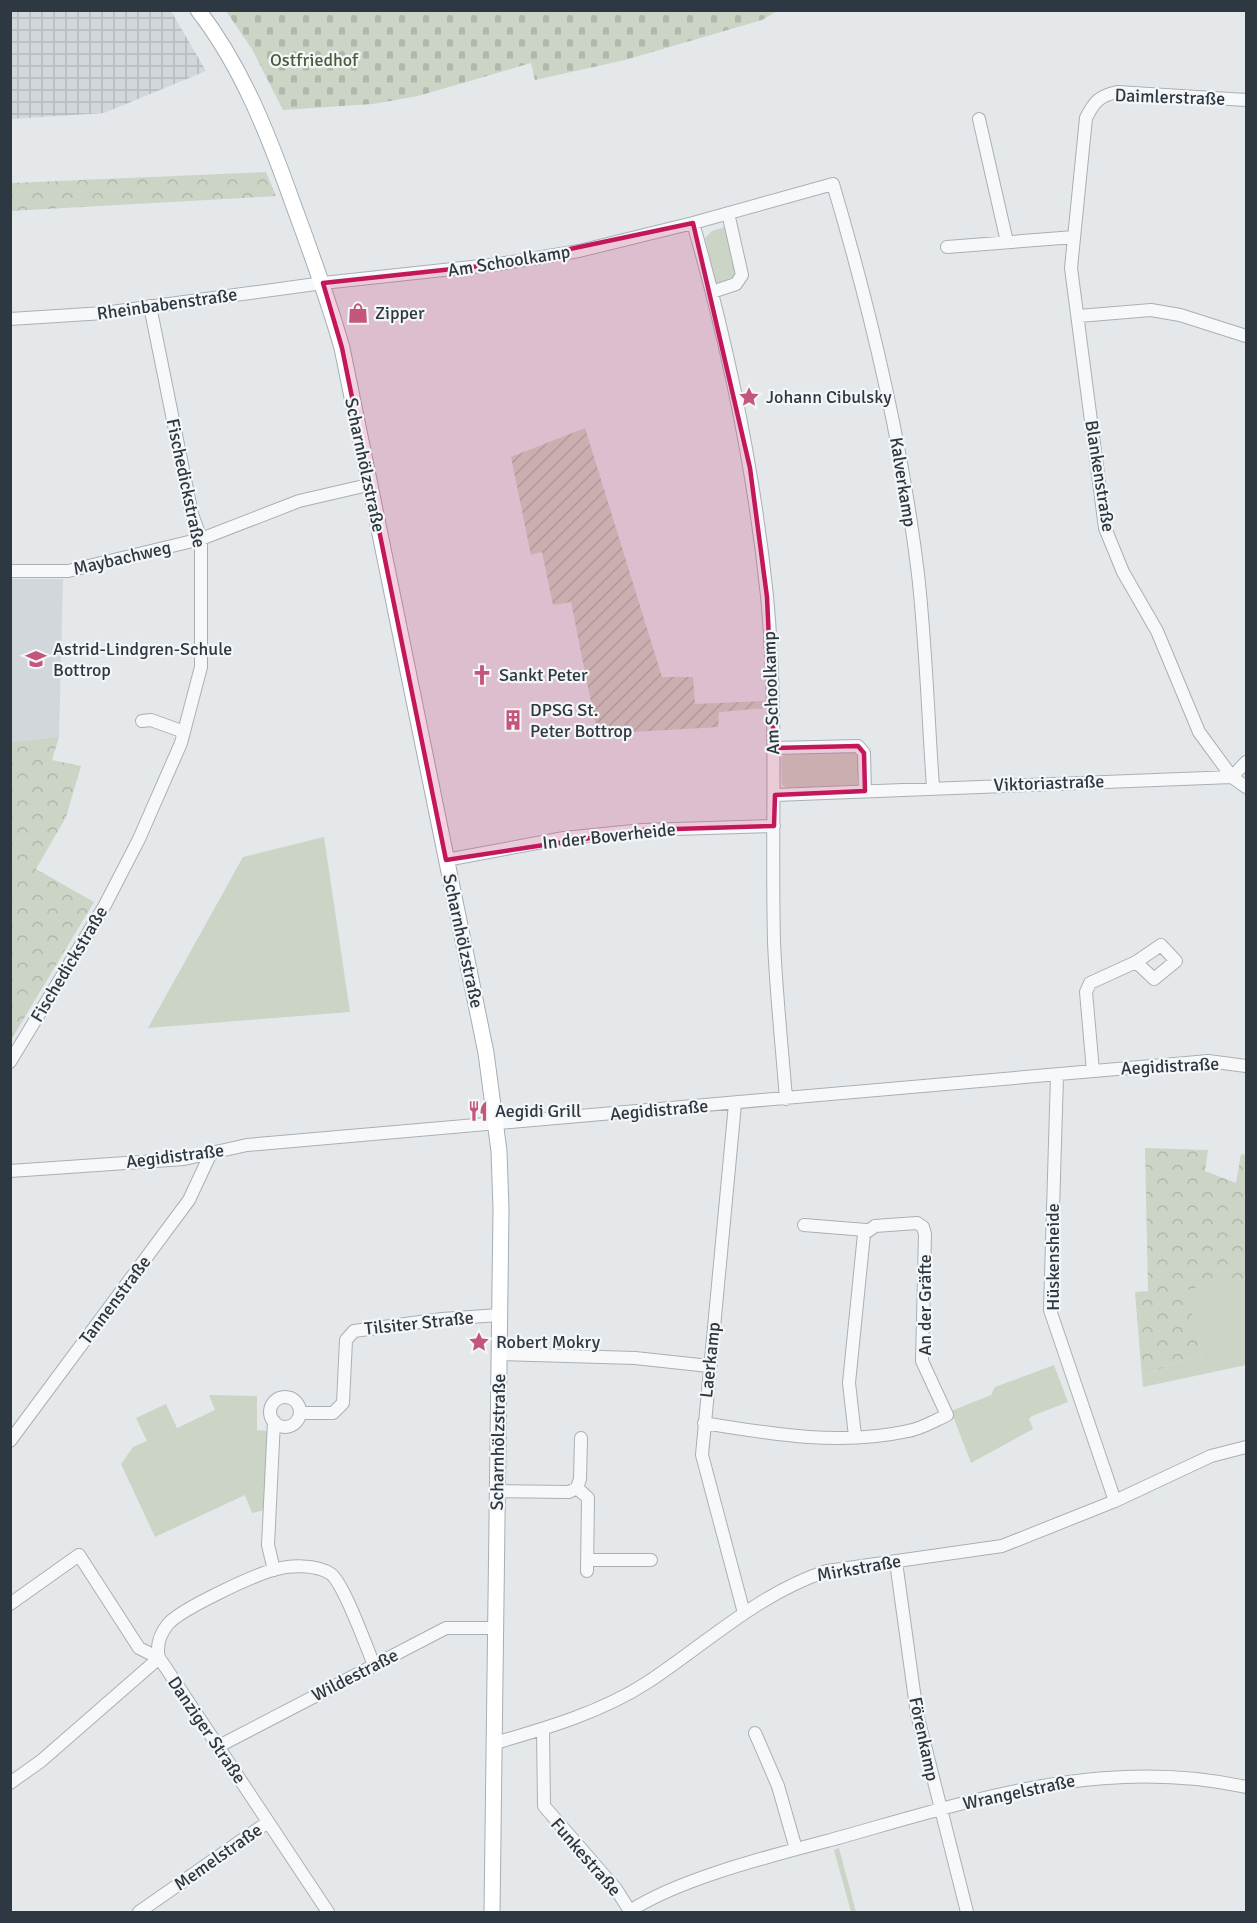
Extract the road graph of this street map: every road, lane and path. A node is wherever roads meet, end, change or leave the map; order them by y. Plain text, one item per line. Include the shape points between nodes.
1 (198, 10) edge
2 (1095, 100) joint
3 (1246, 100) edge
4 (979, 119) dead end
5 (833, 184) joint
6 (728, 213) junction
7 (693, 223) junction
8 (1074, 237) junction
9 (1007, 242) junction
10 (947, 247) dead end
11 (323, 283) junction
12 (712, 292) junction
13 (150, 306) junction
14 (1079, 316) junction
15 (10, 319) edge
16 (1246, 336) edge
17 (368, 485) junction
18 (201, 539) junction
19 (10, 571) edge
20 (142, 721) dead end
21 (184, 732) junction
22 (774, 748) junction
23 (1246, 762) edge
24 (1232, 777) junction
25 (1246, 787) edge
26 (933, 788) junction
27 (865, 791) junction
28 (775, 795) junction
29 (774, 826) junction
30 (446, 860) junction
31 (1136, 962) dead end
32 (10, 1062) edge
33 (1246, 1066) edge
34 (1093, 1071) junction
35 (1058, 1076) junction
36 (786, 1099) junction
37 (735, 1104) junction
38 (496, 1124) junction
39 (210, 1155) junction
40 (10, 1171) edge
41 (804, 1225) dead end
42 (866, 1230) junction
43 (499, 1315) junction
44 (499, 1354) junction
45 (709, 1366) junction
46 (300, 1413) junction
47 (274, 1421) junction
48 (704, 1423) junction
49 (855, 1436) junction
50 (581, 1438) dead end
51 (10, 1441) edge
52 (1246, 1447) edge
53 (577, 1488) junction
54 (498, 1491) junction
55 (1114, 1501) junction
56 (651, 1560) dead end
57 (896, 1562) junction
58 (274, 1570) junction
59 (10, 1604) edge
60 (744, 1613) junction
61 (497, 1628) junction
62 (159, 1658) junction
63 (374, 1665) junction
64 (543, 1729) junction
65 (755, 1733) dead end
66 (495, 1743) junction
67 (219, 1746) junction
68 (10, 1783) edge
69 (1246, 1787) edge
70 (940, 1810) junction
71 (268, 1822) junction
72 (796, 1849) junction
73 (139, 1912) edge
74 (328, 1912) edge
75 (492, 1912) edge
76 (630, 1912) edge
77 (968, 1912) edge

1 - 11 main road, Scharnhölzstraße via 238,70
2 - 3 street, Daimlerstraße via 1117,92
2 - 8 street, Blankenstraße via 1086,118
4 - 9 street
5 - 6 street, Am Schoolkamp
5 - 26 street, Kalverkamp via 897,438 918,575
6 - 7 street, Am Schoolkamp
6 - 12 street via 742,274 736,284
7 - 11 street, Am Schoolkamp via 579,251 499,264
7 - 12 street, Am Schoolkamp
8 - 9 street
8 - 14 street, Blankenstraße via 1071,268
9 - 10 street
11 - 13 street, Rheinbabenstraße
11 - 17 main road, Scharnhölzstraße via 342,348
12 - 22 street, Am Schoolkamp via 750,468 767,597
13 - 15 street, Rheinbabenstraße
13 - 18 street, Fischedickstraße via 192,514
14 - 16 street via 1151,310
14 - 24 street, Blankenstraße via 1105,528 1123,572 1157,632 1199,732
17 - 18 street, Maybachweg via 299,501
17 - 30 main road, Scharnhölzstraße
18 - 19 street, Maybachweg via 68,571
18 - 21 street, Fischedickstraße via 201,667
20 - 21 street via 151,720
21 - 32 street, Fischedickstraße via 139,839 105,905
22 - 27 street via 858,746 864,753
22 - 28 street, Am Schoolkamp
23 - 24 street
24 - 25 street, Blankenstraße
24 - 26 street, Viktoriastraße
26 - 27 street, Viktoriastraße
27 - 28 street, Viktoriastraße
28 - 29 street, Am Schoolkamp
29 - 30 street, In der Boverheide via 643,830 564,838
29 - 36 street, Am Schoolkamp via 774,941
30 - 38 main road, Scharnhölzstraße via 486,1053
31 - 34 street via 1087,986
33 - 34 street, Aegidistraße via 1208,1061
34 - 35 street, Aegidistraße
35 - 36 street, Aegidistraße
35 - 55 street, Hüskensheide via 1050,1310
36 - 37 street, Aegidistraße
37 - 38 street, Aegidistraße
37 - 45 street, Laerkamp
38 - 39 street, Aegidistraße via 247,1145
38 - 43 main road, Scharnhölzstraße via 501,1209
39 - 40 street, Aegidistraße
39 - 51 street, Tannenstraße via 189,1200
41 - 42 street, An der Gräfte
42 - 49 street via 849,1383
42 - 49 street, An der Gräfte via 913,1222 923,1227 922,1360 946,1415 909,1431
43 - 44 main road, Scharnhölzstraße
43 - 46 street, Tilsiter Straße via 354,1331 346,1340 343,1403 333,1413
44 - 45 street via 634,1358
44 - 54 main road, Scharnhölzstraße
45 - 48 street, Laerkamp
46 - 47 street, Tilsiter Straße via 290,1426
46 - 47 street via 292,1398 281,1398 272,1405
47 - 58 street via 268,1545
48 - 49 street, An der Gräfte via 816,1439
48 - 60 street, Laerkamp via 702,1455
50 - 53 street
52 - 55 street, Mirkstraße via 1211,1456
53 - 54 street via 569,1492
53 - 56 street via 588,1498 587,1565
54 - 61 main road, Scharnhölzstraße
55 - 57 street, Mirkstraße via 1002,1546
57 - 60 street, Mirkstraße via 827,1571 805,1578
57 - 70 street, Förenkamp via 917,1714
58 - 62 street via 173,1619 160,1638
58 - 63 street via 322,1569 337,1580
59 - 62 street, Danziger Straße via 79,1555 140,1648
60 - 64 street, Mirkstraße via 638,1688
61 - 63 street, Wildestraße via 446,1628
61 - 66 main road, Scharnhölzstraße
62 - 67 street, Danziger Straße
62 - 68 street via 72,1735
63 - 67 street, Wildestraße
64 - 66 street, Mirkstraße
64 - 76 street, Funkestraße via 544,1806 616,1889
65 - 72 street via 778,1786
66 - 75 main road, Scharnhölzstraße
67 - 71 street, Danziger Straße
69 - 70 street, Wrangelstraße via 1197,1778 1093,1777 1054,1782
70 - 72 street, Wrangelstraße
70 - 77 street, Förenkamp
71 - 73 street, Memelstraße
71 - 74 street, Danziger Straße
72 - 76 street, Wrangelstraße via 676,1888

